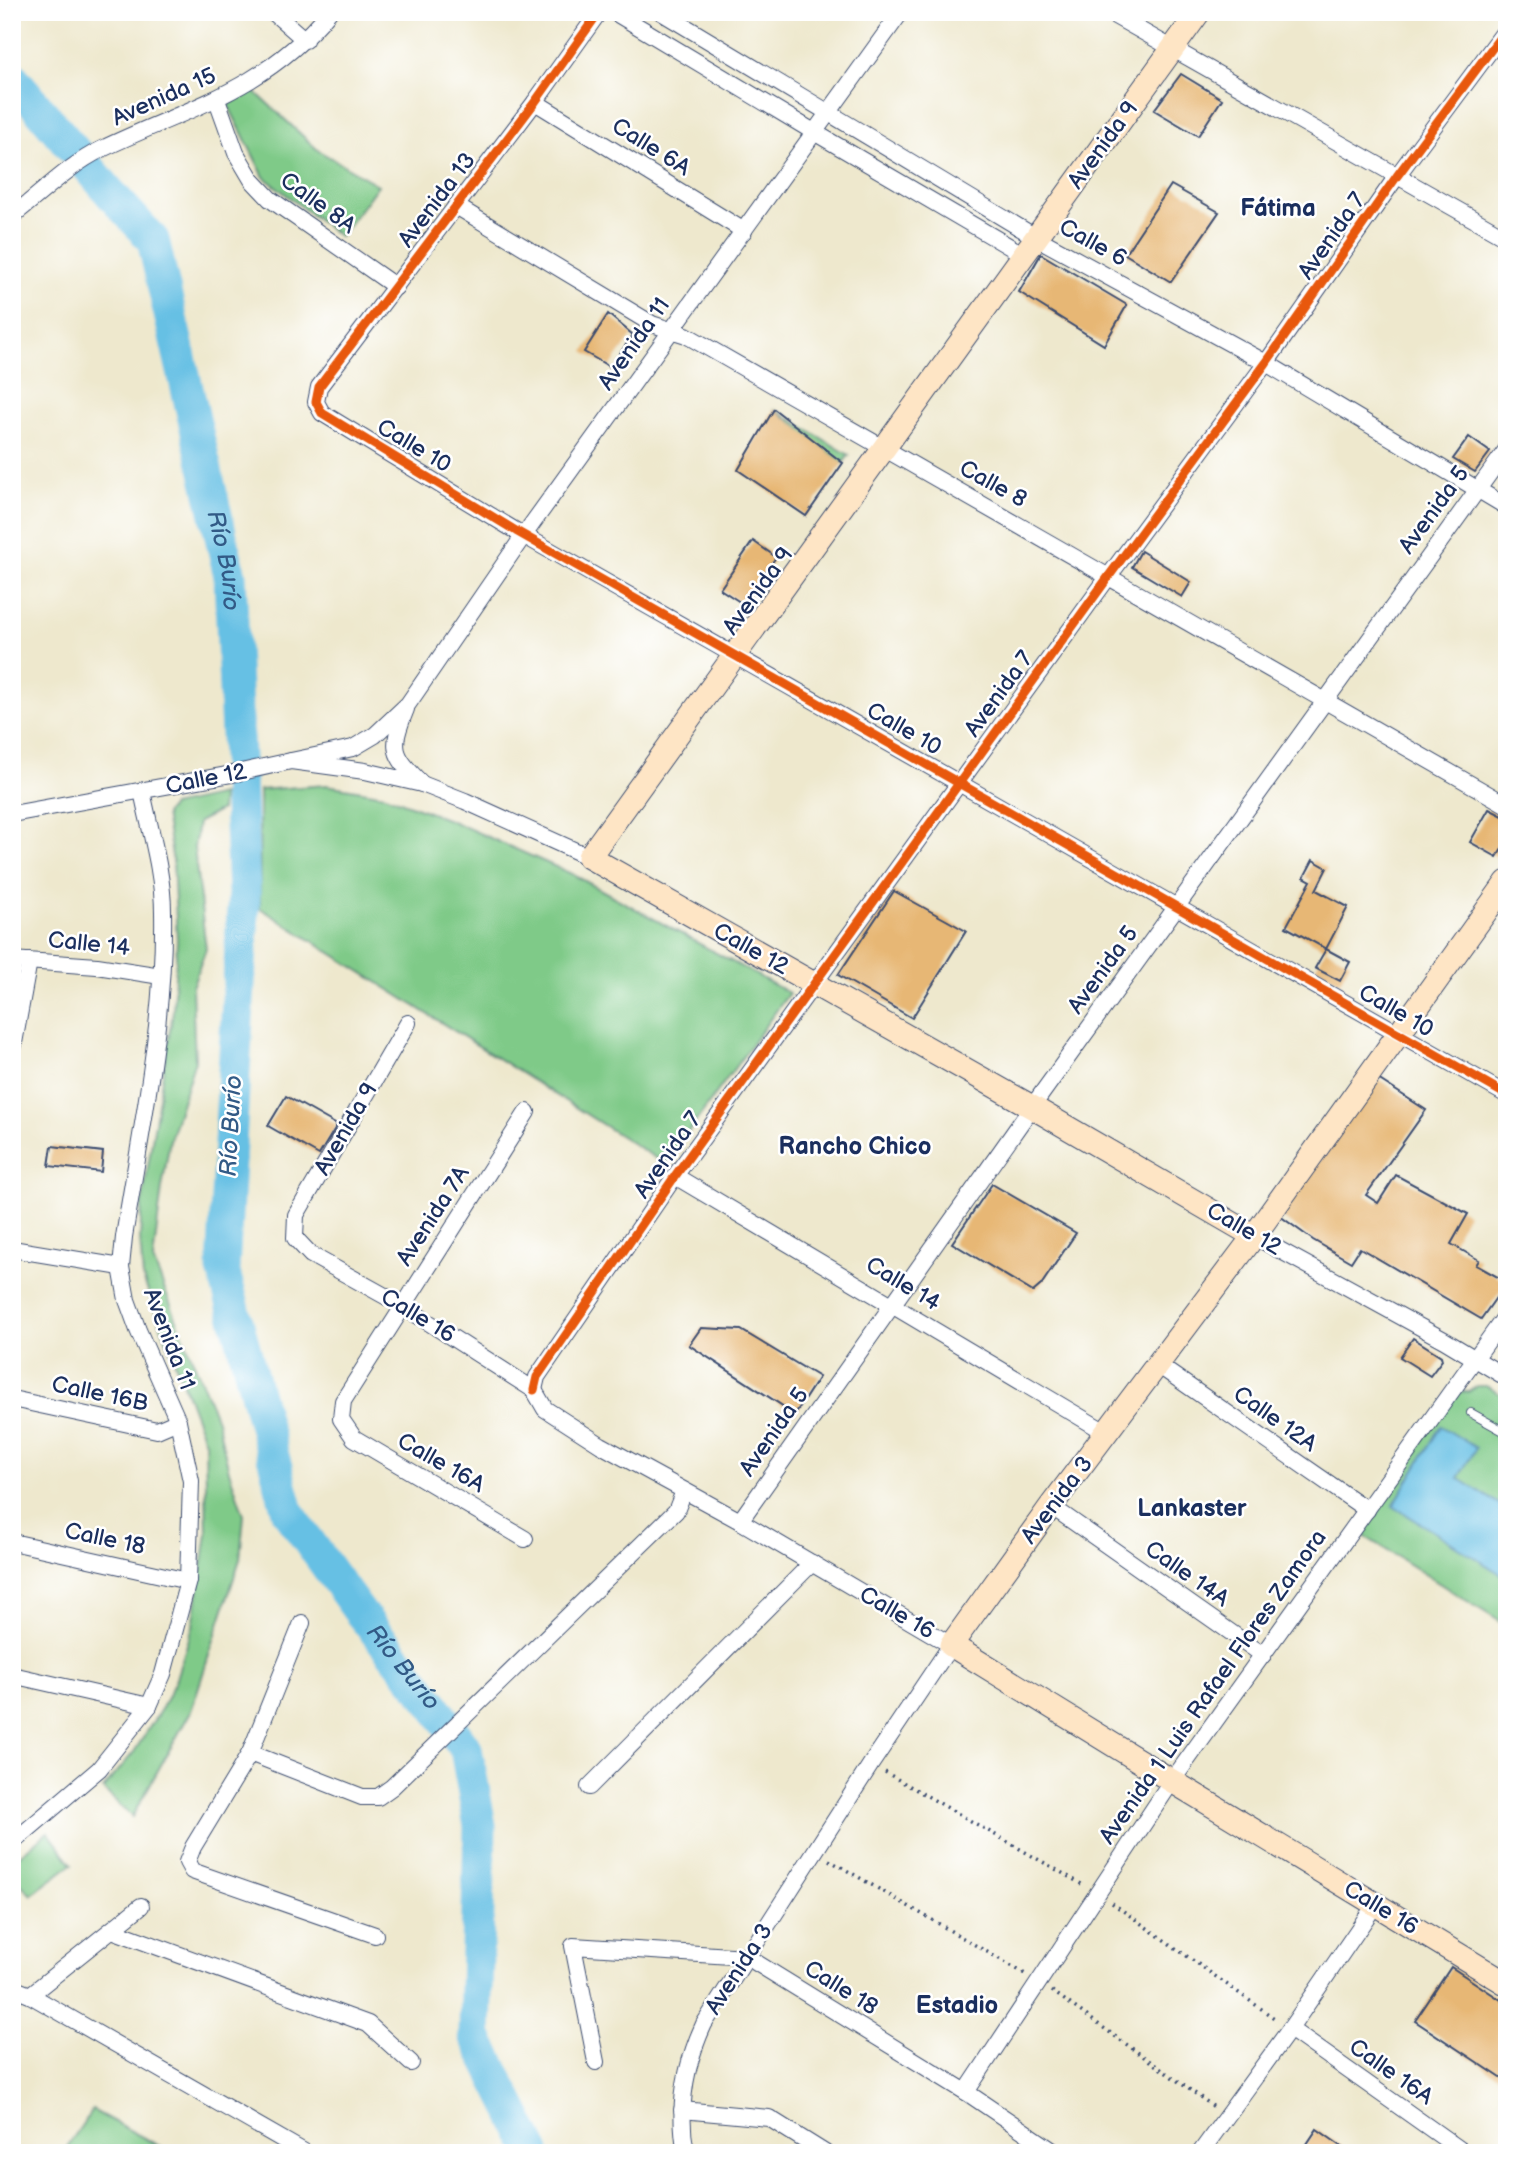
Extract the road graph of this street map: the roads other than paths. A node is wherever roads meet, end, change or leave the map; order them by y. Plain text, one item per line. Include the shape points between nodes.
1 (273, 12) edge
2 (329, 12) edge
3 (599, 12) edge
4 (614, 12) edge
5 (661, 12) edge
6 (901, 12) edge
7 (1108, 12) edge
8 (1199, 12) edge
9 (1507, 28) edge
10 (305, 40) junction
11 (1173, 49) junction
12 (216, 100) junction
13 (535, 102) junction
14 (829, 112) junction
15 (814, 132) junction
16 (1397, 176) junction
17 (456, 206) junction
18 (12, 216) edge
19 (744, 231) junction
20 (1507, 238) edge
21 (1030, 246) junction
22 (396, 287) junction
23 (671, 330) junction
24 (1266, 363) junction
25 (322, 413) joint
26 (1507, 449) edge
27 (885, 450) junction
28 (1477, 489) junction
29 (1507, 507) edge
30 (524, 535) junction
31 (1109, 576) junction
32 (735, 655) junction
33 (1325, 701) junction
34 (408, 704) junction
35 (291, 761) junction
36 (959, 783) junction
37 (422, 784) junction
38 (142, 791) junction
39 (1507, 805) edge
40 (12, 814) edge
41 (589, 857) junction
42 (1507, 882) edge
43 (1177, 908) junction
44 (21, 960) edge
45 (161, 976) junction
46 (815, 985) junction
47 (408, 1023) dead end
48 (1398, 1034) junction
49 (12, 1054) edge
50 (1507, 1095) edge
51 (1032, 1107) junction
52 (527, 1112) dead end
53 (676, 1175) junction
54 (1254, 1236) junction
55 (295, 1238) joint
56 (12, 1249) edge
57 (121, 1267) junction
58 (892, 1304) junction
59 (403, 1306) junction
60 (1507, 1314) edge
61 (1475, 1359) junction
62 (1158, 1365) junction
63 (1507, 1378) edge
64 (534, 1390) junction
65 (12, 1399) edge
66 (1471, 1413) dead end
67 (341, 1419) joint
68 (178, 1421) junction
69 (1107, 1433) junction
70 (1507, 1433) edge
71 (684, 1490) junction
72 (1051, 1506) junction
73 (1367, 1510) junction
74 (740, 1521) junction
75 (525, 1539) dead end
76 (12, 1542) edge
77 (813, 1563) junction
78 (188, 1581) junction
79 (302, 1623) dead end
80 (951, 1645) junction
81 (1262, 1655) junction
82 (12, 1675) edge
83 (149, 1706) junction
84 (250, 1753) junction
85 (1172, 1782) junction
86 (589, 1787) dead end
87 (12, 1843) edge
88 (1375, 1905) junction
89 (141, 1906) dead end
90 (112, 1930) junction
91 (375, 1935) dead end
92 (747, 1957) junction
93 (1507, 1984) edge
94 (12, 1988) edge
95 (30, 1994) junction
96 (1290, 2029) junction
97 (596, 2062) dead end
98 (411, 2063) dead end
99 (966, 2092) junction
100 (681, 2110) junction
101 (306, 2153) edge
102 (686, 2153) edge
103 (825, 2153) edge
104 (1056, 2153) edge
105 (1200, 2153) edge
106 (1465, 2153) edge

1 - 10 street
2 - 10 street, Avenida 15
3 - 13 street, Avenida 13
4 - 15 street, Calle 6
5 - 14 street, Calle 6
6 - 14 street, Avenida 11
7 - 11 street
8 - 11 street, Avenida 9
9 - 16 street, Avenida 7
10 - 12 street, Avenida 15 via 262,74
11 - 16 street
11 - 21 street, Avenida 9
12 - 18 street, Avenida 15 via 100,150
12 - 22 street, Calle 8A via 236,153 270,199
13 - 17 street, Avenida 13
13 - 19 street, Calle 6A
14 - 15 street, Avenida 11
14 - 21 street, Calle 6
15 - 19 street, Avenida 11
15 - 21 street, Calle 6
16 - 20 street
16 - 24 street, Avenida 7
17 - 22 street, Avenida 13
17 - 23 street, Calle 8 via 652,324
19 - 23 street, Avenida 11
21 - 24 street, Calle 6
21 - 27 street, Avenida 9
22 - 25 street, Avenida 13 via 319,387 316,402
23 - 27 street, Calle 8
23 - 30 street, Avenida 11
24 - 28 street, Calle 6
24 - 31 street, Avenida 7
25 - 30 street, Calle 10
26 - 28 street, Avenida 5
27 - 31 street, Calle 8
27 - 32 street, Avenida 9
28 - 29 street, Calle 6
28 - 33 street, Avenida 5
30 - 32 street, Calle 10
30 - 34 street, Avenida 11
31 - 33 street, Calle 8
31 - 36 street, Avenida 7
32 - 36 street, Calle 10
32 - 41 street, Avenida 9
33 - 39 street, Calle 8
33 - 43 street, Avenida 5
34 - 35 street, Avenida 11 via 375,735 353,748
34 - 37 street, Avenida 11 via 395,737 396,750 400,761
35 - 37 street, Calle 12
35 - 38 street, Calle 12
36 - 43 street, Calle 10
36 - 46 street, Avenida 7
37 - 41 street, Calle 12
38 - 40 street, Calle 12
38 - 45 street, Avenida 11 via 162,893
41 - 46 street, Calle 12
42 - 48 street, Avenida 3
43 - 48 street, Calle 10
43 - 51 street, Avenida 5
44 - 45 street, Calle 14
44 - 49 street
45 - 57 street, Avenida 11
46 - 51 street, Calle 12
46 - 53 street, Avenida 7
47 - 55 street, Avenida 9 via 296,1215
48 - 50 street, Calle 10
48 - 54 street, Avenida 3
51 - 54 street, Calle 12
51 - 58 street, Avenida 5
52 - 59 street, Avenida 7A
53 - 58 street, Calle 14
53 - 64 street, Avenida 7 via 537,1377
54 - 61 street, Calle 12
54 - 62 street, Avenida 3
55 - 59 street, Calle 16 via 311,1255
56 - 57 street
57 - 68 street, Avenida 11 via 134,1320
58 - 69 street, Calle 14
58 - 74 street, Avenida 5
59 - 64 street, Calle 16
59 - 67 street, Avenida 7A via 343,1401
60 - 61 street, Avenida 1 Luis Rafael Flores Zamora
61 - 63 street, Calle 12
61 - 73 street, Avenida 1 Luis Rafael Flores Zamora
62 - 69 street, Avenida 3
62 - 73 street, Calle 12A
64 - 71 street, Calle 16 via 551,1414
65 - 68 street, Calle 16B via 157,1430
66 - 70 lane
67 - 75 street, Calle 16A via 354,1438
68 - 78 street, Avenida 11 via 191,1481
69 - 72 street, Avenida 3
71 - 74 street, Calle 16
71 - 84 street via 676,1511 378,1797 362,1797
72 - 80 street, Avenida 3
72 - 81 street, Calle 14A
73 - 81 street, Avenida 1 Luis Rafael Flores Zamora
74 - 77 street, Calle 16
76 - 78 street, Calle 18
77 - 80 street, Calle 16
77 - 86 street
78 - 83 street, Avenida 11 via 163,1674
79 - 84 street
80 - 85 street, Calle 16
80 - 92 street, Avenida 3
81 - 85 street, Avenida 1 Luis Rafael Flores Zamora
82 - 83 street
83 - 87 street, Avenida 11 via 100,1769
84 - 91 street via 193,1847 187,1862 192,1871
85 - 88 street, Calle 16
85 - 99 street, Avenida 1 Luis Rafael Flores Zamora
88 - 93 street, Calle 16
88 - 96 street
89 - 90 street
90 - 95 street
90 - 98 street via 368,2024
92 - 97 street, Calle 18 via 573,1946
92 - 99 street, Calle 18
92 - 100 street, Avenida 3 via 699,2035
94 - 95 street
95 - 101 street
96 - 105 street
96 - 106 street, Calle 16A
99 - 104 street, Calle 18
100 - 102 street, Avenida 3
100 - 103 street via 769,2118

